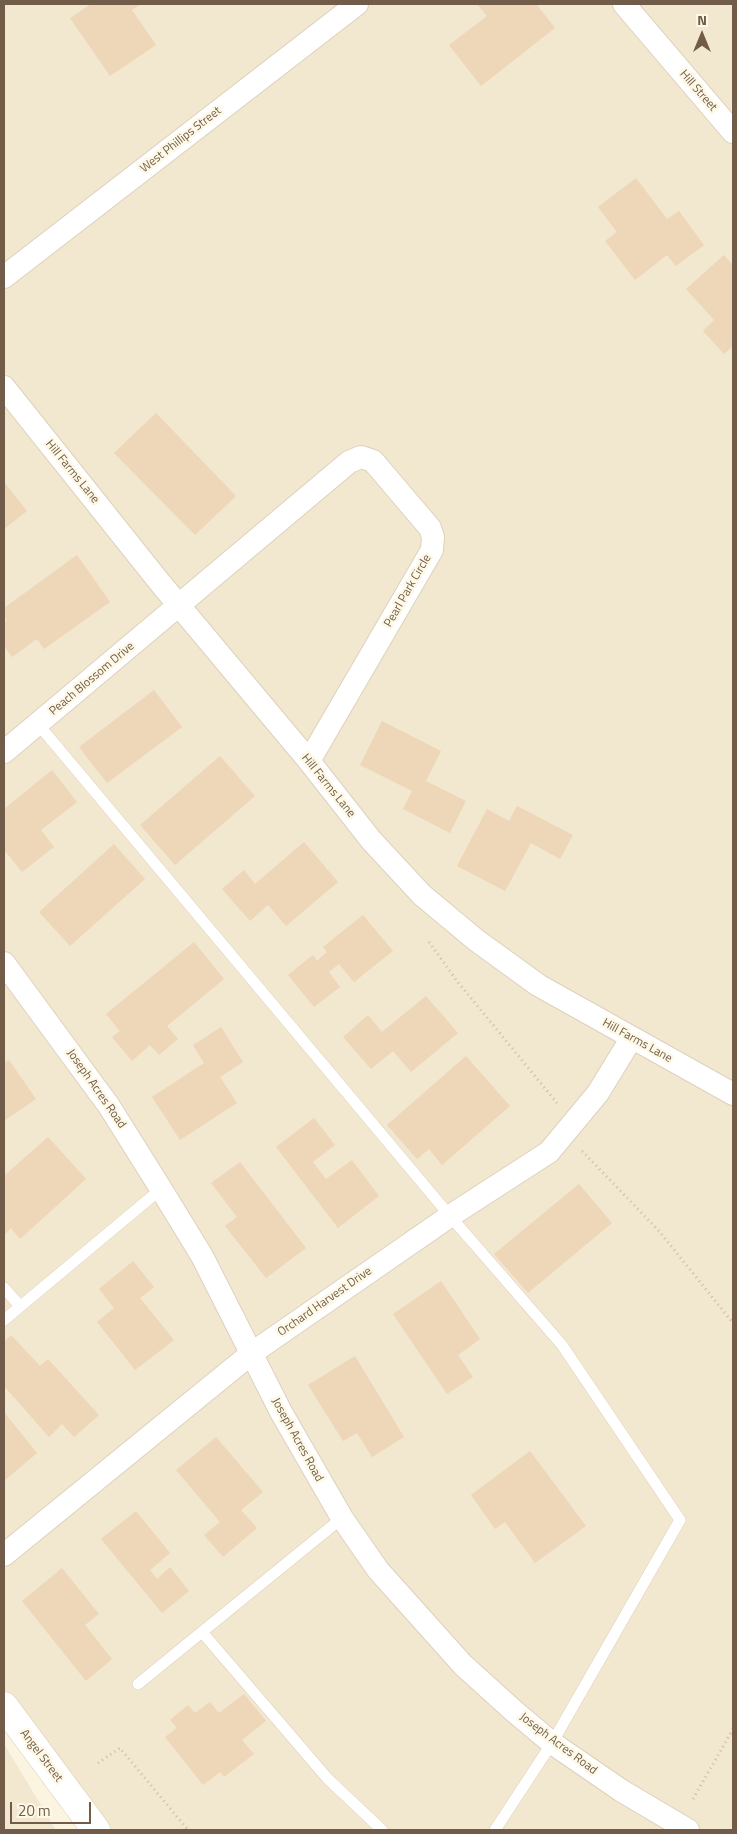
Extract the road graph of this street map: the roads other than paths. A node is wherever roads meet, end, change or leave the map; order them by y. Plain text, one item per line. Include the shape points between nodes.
1 (357, 4) edge
2 (624, 4) edge
3 (733, 132) edge
4 (4, 276) edge
5 (4, 387) edge
6 (179, 606) junction
7 (38, 724) junction
8 (4, 752) edge
9 (309, 761) junction
10 (4, 962) edge
11 (631, 1039) junction
12 (733, 1094) edge
13 (161, 1189) junction
14 (450, 1216) junction
15 (4, 1288) edge
16 (20, 1306) junction
17 (4, 1320) edge
18 (252, 1353) junction
19 (342, 1518) junction
20 (4, 1555) edge
21 (202, 1632) junction
22 (138, 1684) dead end
23 (4, 1706) edge
24 (552, 1743) junction
25 (96, 1830) edge
26 (382, 1830) edge
27 (495, 1830) edge
28 (688, 1830) edge

1 - 4 street, West Phillips Street
2 - 3 street, Hill Street
5 - 6 street, Hill Farms Lane
6 - 7 street, Peach Blossom Drive
6 - 9 street, Hill Farms Lane
6 - 9 street, Pearl Park Circle via 348,462 361,457 373,461 430,528 432,550
7 - 8 street, Peach Blossom Drive
7 - 14 lane
9 - 11 street, Hill Farms Lane via 371,840 422,895 538,986
10 - 13 street, Joseph Acres Road via 109,1106
11 - 12 street, Hill Farms Lane
11 - 14 street, Orchard Harvest Drive via 598,1093 549,1152
13 - 16 lane
13 - 18 street, Joseph Acres Road via 202,1256
14 - 18 street, Orchard Harvest Drive
14 - 24 lane via 562,1345 680,1520
15 - 16 lane
16 - 17 lane
18 - 19 street, Joseph Acres Road via 281,1412
18 - 20 street, Orchard Harvest Drive
19 - 21 lane
19 - 24 street, Joseph Acres Road via 378,1570 463,1666
21 - 22 lane
21 - 26 lane via 328,1779
23 - 25 main road, Angel Street
24 - 27 lane
24 - 28 street, Joseph Acres Road via 622,1791

